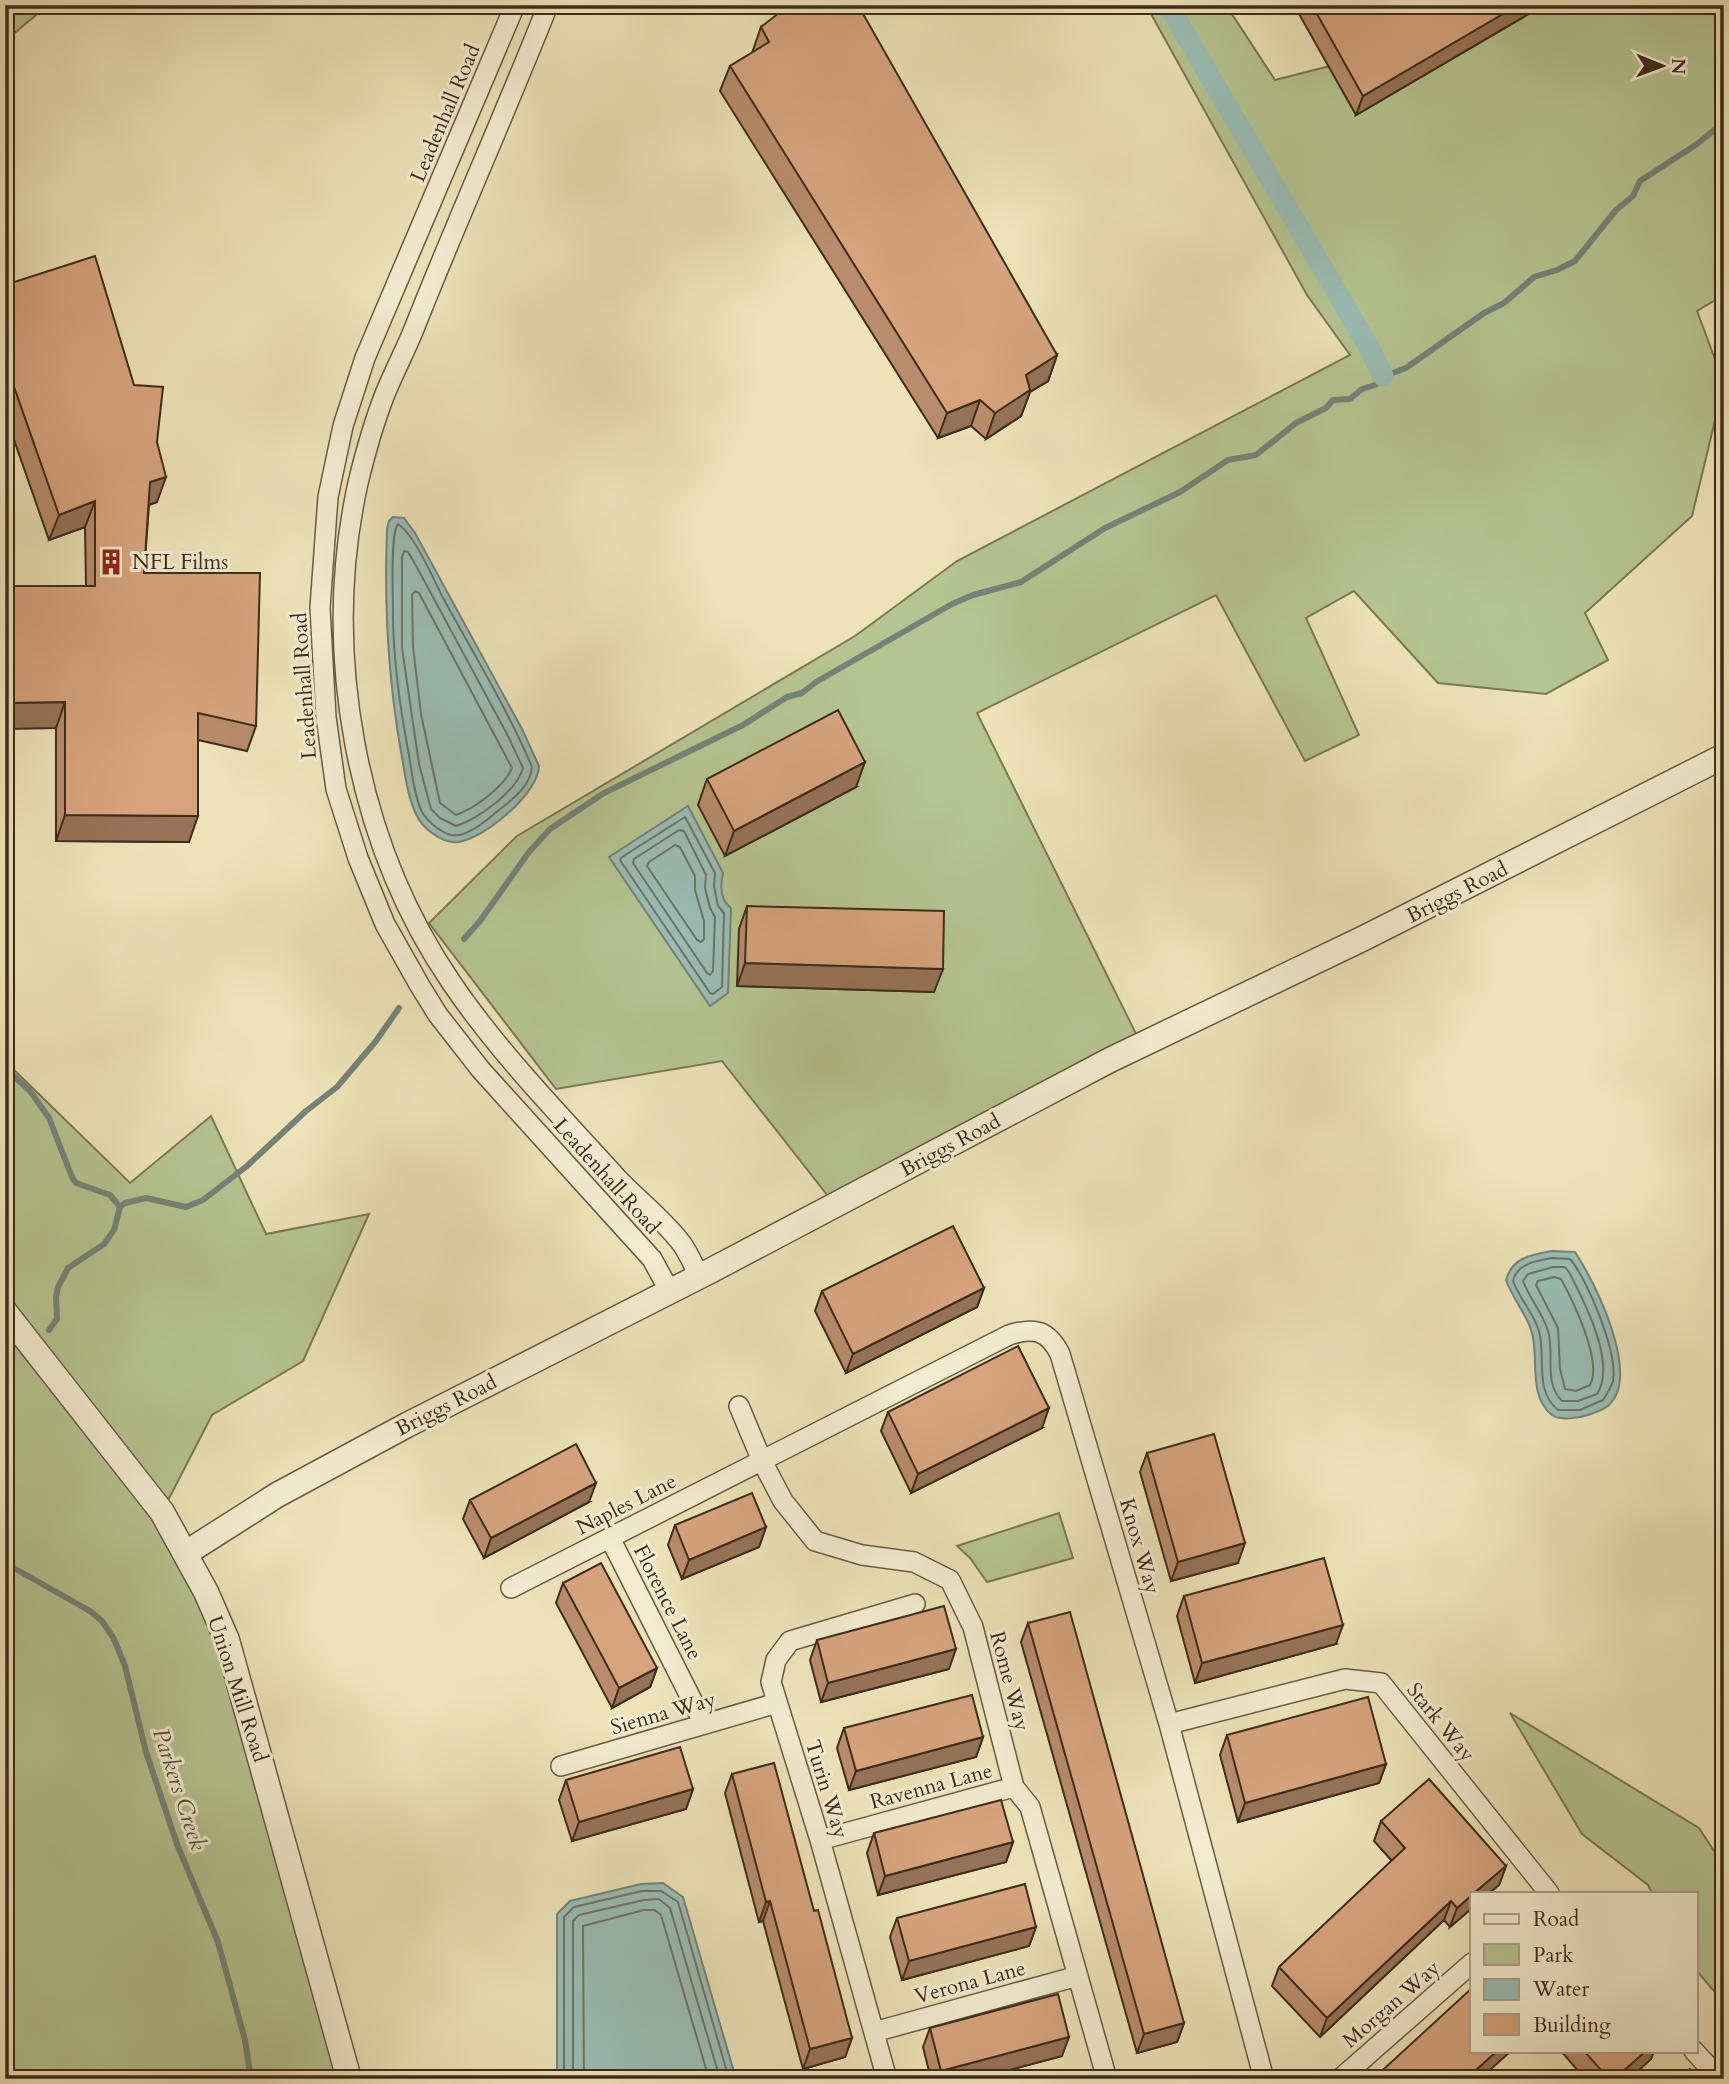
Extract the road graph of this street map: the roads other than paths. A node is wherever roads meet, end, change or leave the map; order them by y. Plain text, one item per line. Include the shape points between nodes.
1 (515, 5) edge
2 (548, 5) edge
3 (1724, 756) edge
4 (699, 1276) junction
5 (669, 1290) junction
6 (5, 1312) edge
7 (739, 1406) dead end
8 (762, 1461) junction
9 (610, 1538) junction
10 (186, 1553) junction
11 (511, 1588) dead end
12 (915, 1604) dead end
13 (777, 1703) junction
14 (704, 1724) junction
15 (1169, 1724) junction
16 (561, 1766) dead end
17 (1014, 1787) junction
18 (820, 1840) junction
19 (1548, 1892) edge
20 (1470, 1965) edge
21 (1078, 1976) junction
22 (874, 2032) junction
23 (1695, 2052) edge
24 (349, 2079) edge
25 (887, 2079) edge
26 (1107, 2079) edge
27 (1264, 2079) edge
28 (1340, 2079) edge
29 (1720, 2079) edge

1 - 5 street, Leadenhall Road via 365,358 343,426 328,497 320,608 326,717 336,789 358,858 385,924 420,986 459,1044 652,1259
2 - 4 street, Leadenhall Road via 385,394 359,481 344,595 354,741 390,871 447,977 516,1065 683,1245
3 - 4 street, Briggs Road via 1110,1060
4 - 5 street, Briggs Road
5 - 10 street, Briggs Road via 277,1495
6 - 10 street, Union Mill Road via 162,1512
7 - 8 street, Rome Way
8 - 9 street, Naples Lane
8 - 15 street, Knox Way via 1009,1335 1041,1332 1060,1354
8 - 17 street, Rome Way via 783,1501 816,1541 862,1555 914,1562 950,1580 973,1627
9 - 11 street, Naples Lane
9 - 14 street, Florence Lane
10 - 24 street, Union Mill Road via 227,1640
12 - 13 street, Turin Way via 790,1641 776,1660 771,1682
13 - 14 street, Sienna Way
13 - 18 street, Turin Way
14 - 16 street, Sienna Way
15 - 19 street, Stark Way via 1345,1678 1381,1683
15 - 27 street, Knox Way
17 - 18 street, Ravenna Lane
17 - 21 street, Rome Way via 1030,1807
18 - 22 street, Turin Way
20 - 28 street, Morgan Way
21 - 22 street, Verona Lane
21 - 26 street, Rome Way
22 - 25 street, Turin Way
23 - 29 street

